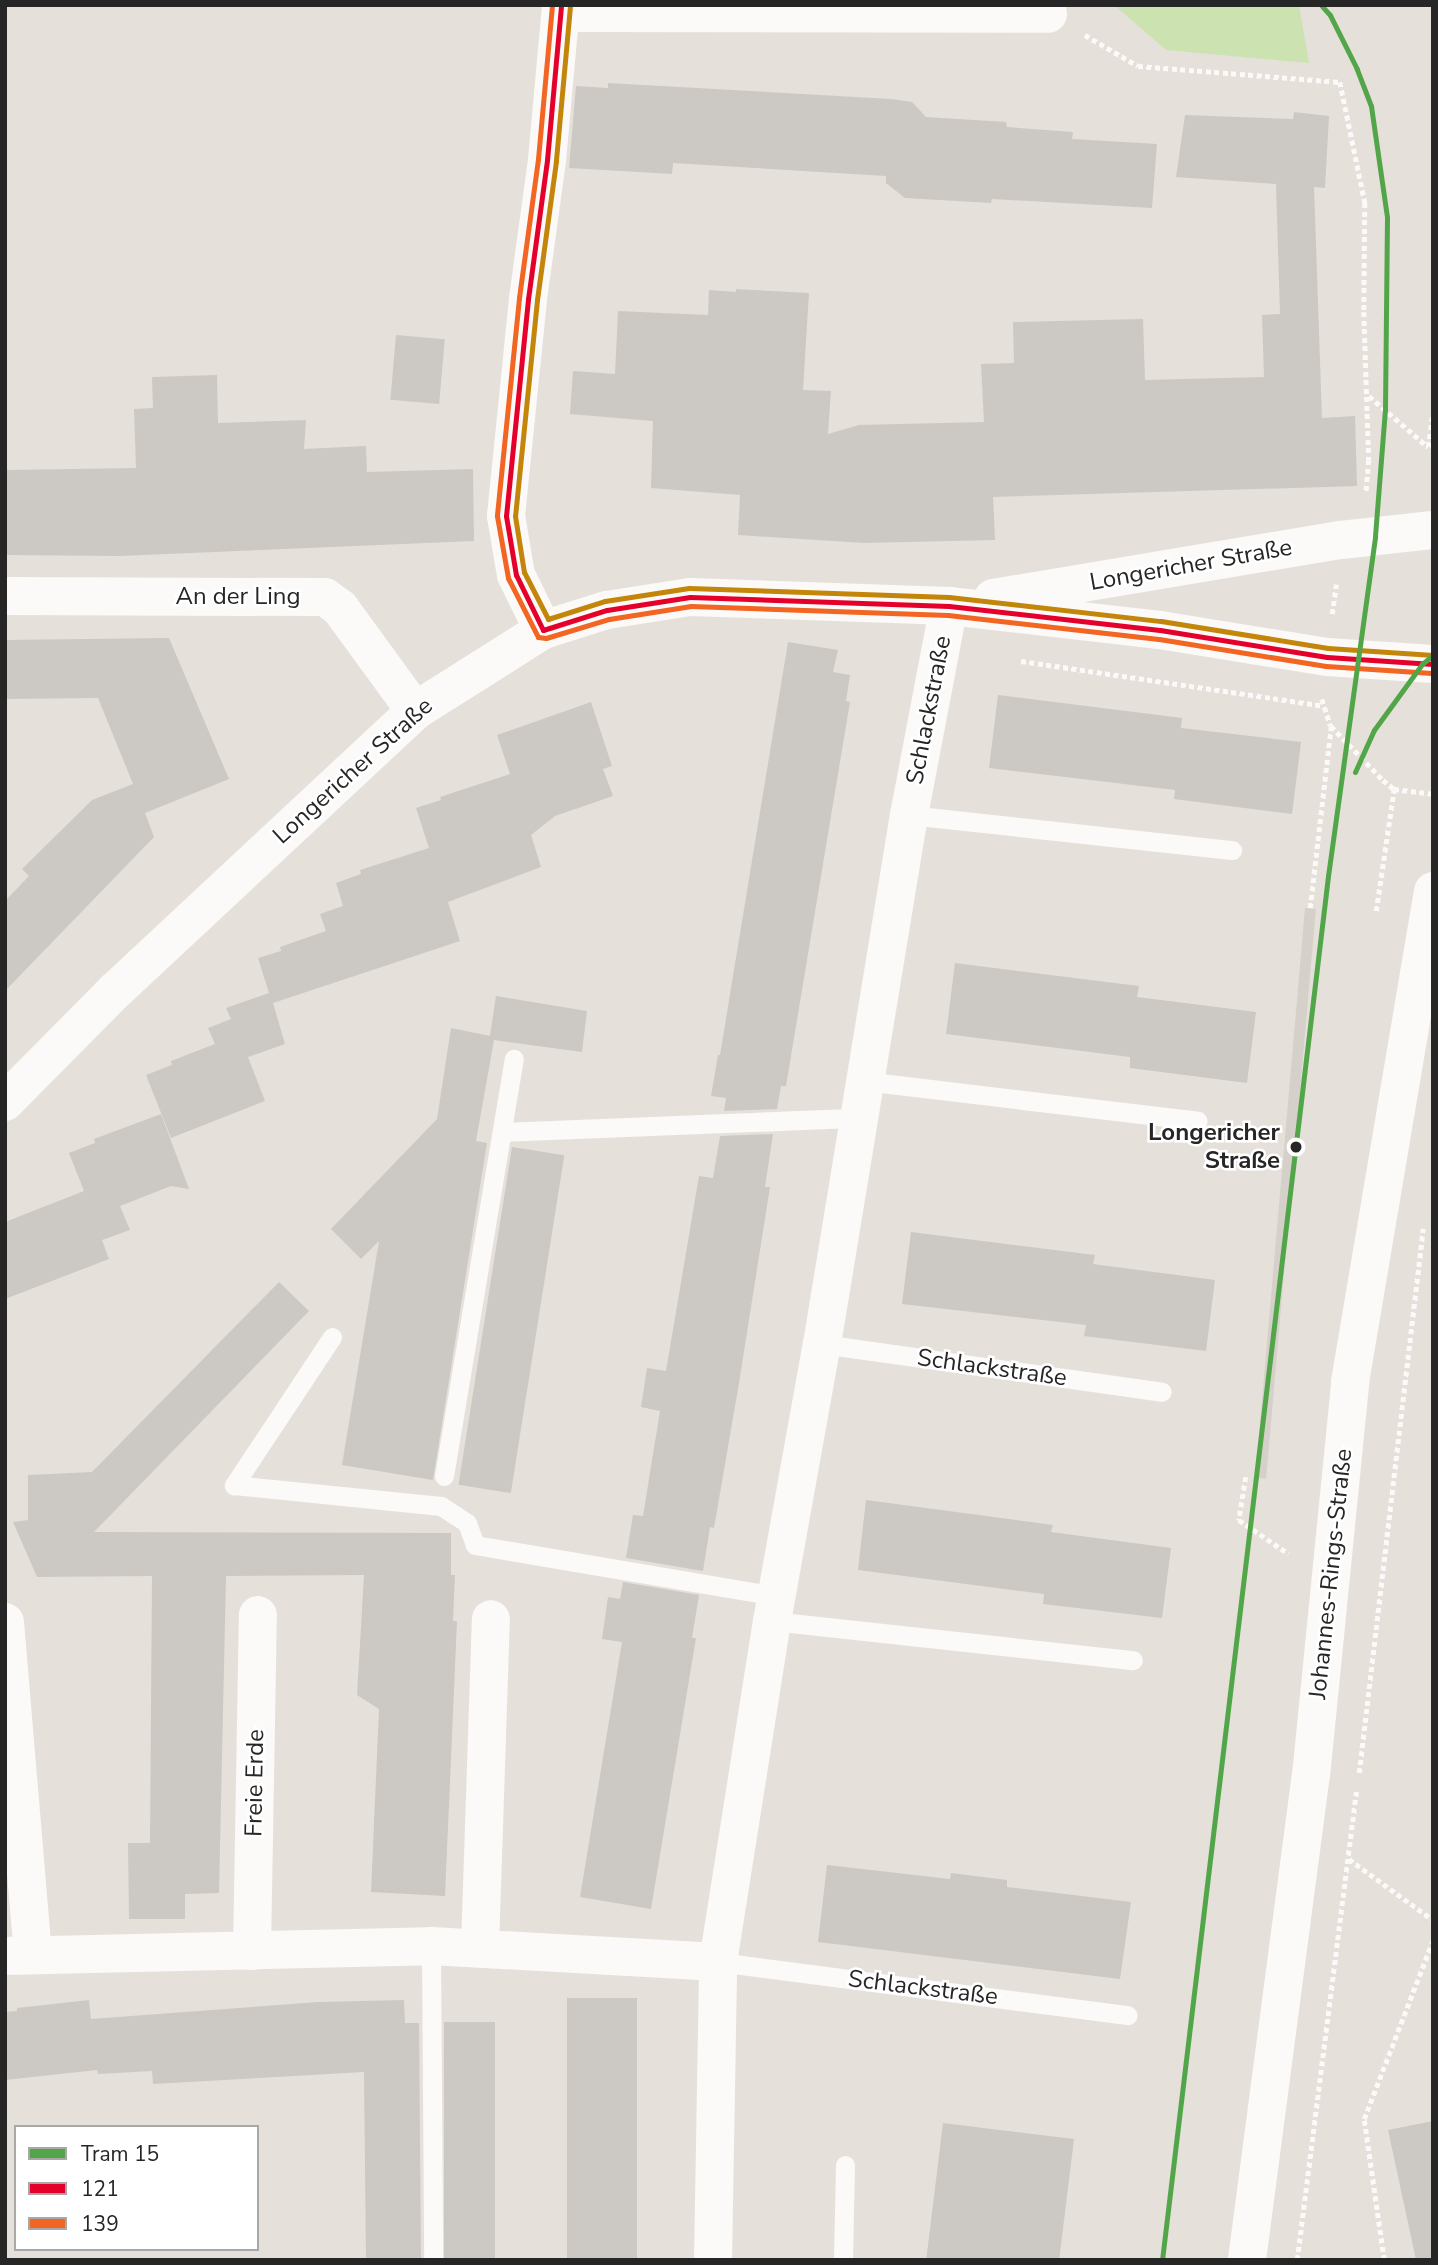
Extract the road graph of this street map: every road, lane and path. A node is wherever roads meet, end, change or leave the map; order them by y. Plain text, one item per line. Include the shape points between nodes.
1 (561, 9) edge
2 (1048, 14) joint
3 (1368, 396) junction
4 (1433, 412) edge
5 (1433, 530) edge
6 (1341, 540) junction
7 (5, 596) edge
8 (949, 606) junction
9 (544, 630) junction
10 (1327, 657) junction
11 (1008, 660) dead end
12 (1433, 664) edge
13 (1324, 706) junction
14 (415, 711) junction
15 (1331, 726) junction
16 (1394, 789) junction
17 (1433, 794) edge
18 (909, 815) junction
19 (1232, 849) dead end
20 (1433, 891) edge
21 (1310, 908) dead end
22 (1376, 911) dead end
23 (1433, 997) edge
24 (514, 1059) dead end
25 (1406, 1063) junction
26 (864, 1081) junction
27 (5, 1102) edge
28 (859, 1118) junction
29 (1198, 1121) dead end
30 (503, 1132) junction
31 (1424, 1222) dead end
32 (332, 1336) dead end
33 (822, 1344) junction
34 (1162, 1392) dead end
35 (444, 1476) dead end
36 (1246, 1477) dead end
37 (1288, 1553) dead end
38 (774, 1608) junction
39 (258, 1615) dead end
40 (491, 1619) dead end
41 (5, 1622) edge
42 (1133, 1660) dead end
43 (1349, 1858) junction
44 (1433, 1920) edge
45 (1433, 1940) edge
46 (431, 1946) junction
47 (480, 1947) junction
48 (253, 1951) junction
49 (19, 1955) edge
50 (718, 1962) junction
51 (1128, 2015) dead end
52 (845, 2165) dead end
53 (433, 2260) edge
54 (713, 2260) edge
55 (843, 2260) edge
56 (1247, 2260) edge
57 (1297, 2260) edge
58 (1384, 2260) edge

1 - 2 street
1 - 9 street via 506,516 516,575
2 - 3 path via 1138,66 1340,82 1366,203
3 - 4 path via 1428,447
3 - 6 path via 1364,513
5 - 6 street, Longericher Straße
6 - 8 street, Longericher Straße
6 - 10 path
7 - 14 street, An der Ling via 325,597 340,608
8 - 9 street, Longericher Straße via 690,597 607,610
8 - 10 street, Longericher Straße via 1160,630
8 - 18 street, Schlackstraße
9 - 14 street, Longericher Straße
10 - 12 street, Longericher Straße
10 - 13 path
11 - 13 path
13 - 15 path
14 - 27 street, Longericher Straße via 116,990
15 - 16 path
15 - 21 path
16 - 17 path
16 - 22 path
18 - 19 lane, Schlackstraße
18 - 26 street, Schlackstraße
20 - 25 street, Johannes-Rings-Straße
23 - 25 street
24 - 30 lane
25 - 56 street, Johannes-Rings-Straße via 1350,1382 1311,1776
26 - 28 street, Schlackstraße
26 - 29 lane
28 - 30 lane
28 - 33 street, Schlackstraße
30 - 35 lane
31 - 43 path
32 - 38 lane via 234,1485 441,1506 467,1523 475,1545
33 - 34 lane, Schlackstraße
33 - 38 street, Schlackstraße
36 - 37 path via 1239,1520
38 - 42 lane
38 - 50 street, Schlackstraße
39 - 48 street, Freie Erde
40 - 47 street
41 - 49 street
43 - 44 path
43 - 57 path
45 - 58 path via 1364,2119
46 - 47 street
46 - 48 street
46 - 53 lane
47 - 50 street
48 - 49 street
50 - 51 lane, Schlackstraße
50 - 54 street, Schlackstraße
52 - 55 lane

